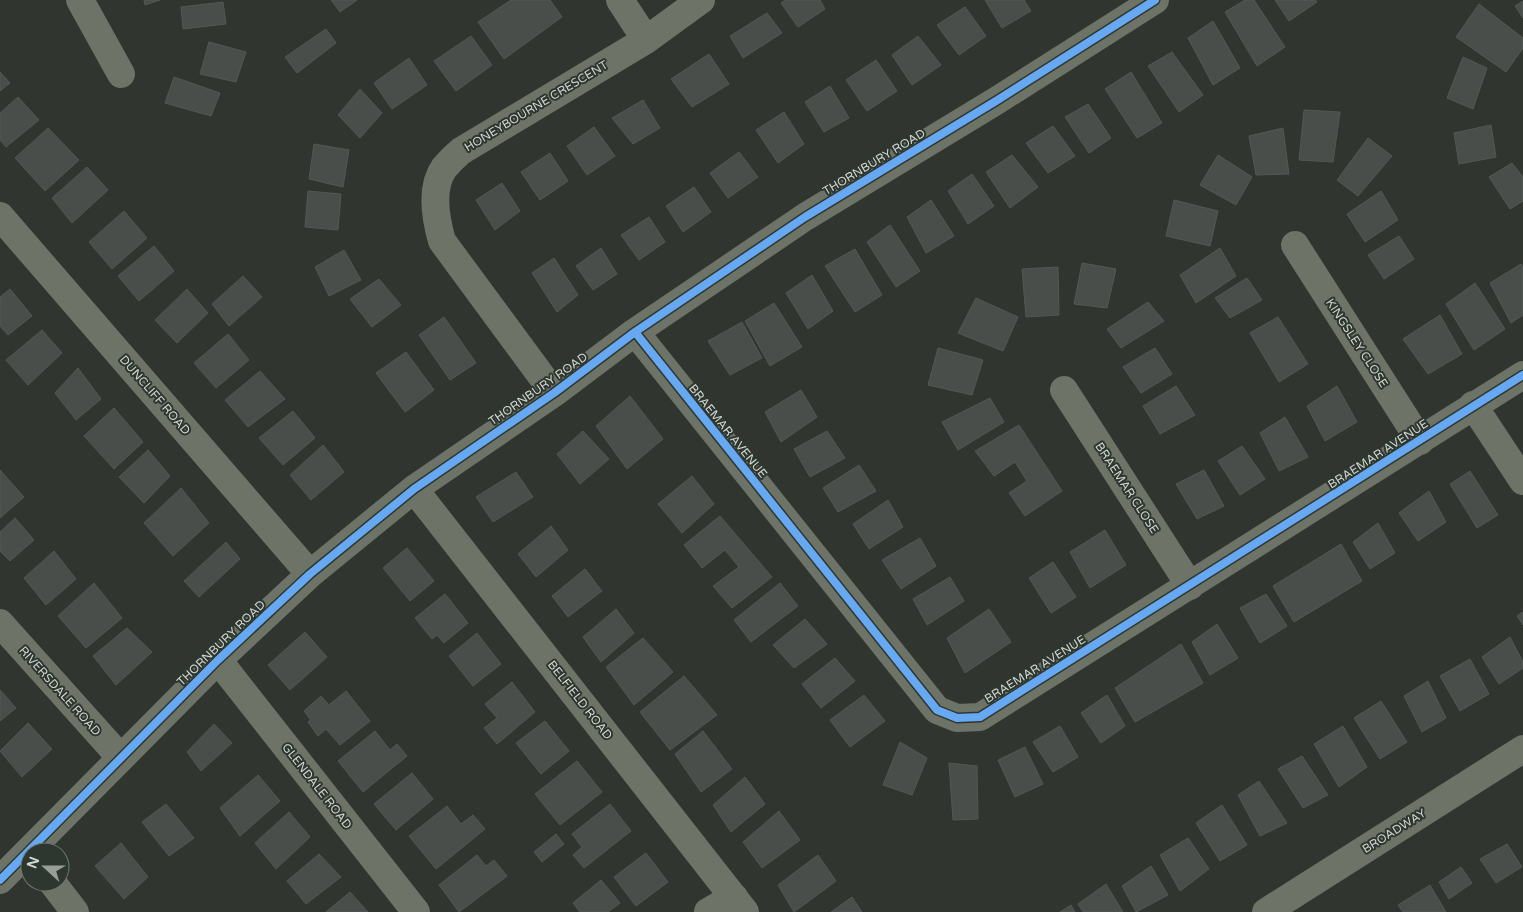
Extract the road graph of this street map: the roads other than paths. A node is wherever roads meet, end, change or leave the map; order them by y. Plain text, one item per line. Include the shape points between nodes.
1 (80, 0) edge
2 (620, 0) edge
3 (700, 0) edge
4 (1155, 0) edge
5 (646, 40) junction
6 (121, 74) dead end
7 (0, 216) edge
8 (1295, 245) dead end
9 (635, 332) junction
10 (1523, 374) edge
11 (1064, 390) dead end
12 (554, 393) junction
13 (1473, 405) junction
14 (1420, 441) junction
15 (1523, 481) edge
16 (414, 489) junction
17 (310, 574) junction
18 (1190, 586) junction
19 (0, 623) edge
20 (218, 660) junction
21 (1523, 750) edge
22 (120, 758) junction
23 (40, 842) edge
24 (20, 862) edge
25 (0, 880) edge
26 (60, 892) edge
27 (739, 904) edge
28 (1277, 909) edge
29 (75, 912) edge
30 (416, 912) edge
31 (708, 912) edge

1 - 6 street
2 - 5 street
3 - 5 street, HONEYBOURNE CRESCENT
4 - 9 street, THORNBURY ROAD via 805,217
5 - 12 street, HONEYBOURNE CRESCENT via 460,151 443,170 436,194 435,219 442,241
7 - 17 street, DUNCLIFF ROAD
8 - 14 street, KINGSLEY CLOSE
9 - 12 street, THORNBURY ROAD
9 - 18 street, BRAEMAR AVENUE via 937,710 957,718 980,717
10 - 13 street, BRAEMAR AVENUE
11 - 18 street, BRAEMAR CLOSE
12 - 16 street, THORNBURY ROAD
13 - 14 street, BRAEMAR AVENUE
13 - 15 street
14 - 18 street, BRAEMAR AVENUE
16 - 17 street, THORNBURY ROAD
16 - 27 street, BELFIELD ROAD
17 - 20 street, THORNBURY ROAD
19 - 22 street, RIVERSDALE ROAD
20 - 22 street, THORNBURY ROAD
20 - 30 street, GLENDALE ROAD
21 - 28 street, BROADWAY
22 - 23 street, THORNBURY ROAD
24 - 25 street, THORNBURY ROAD
26 - 29 street
27 - 31 street

